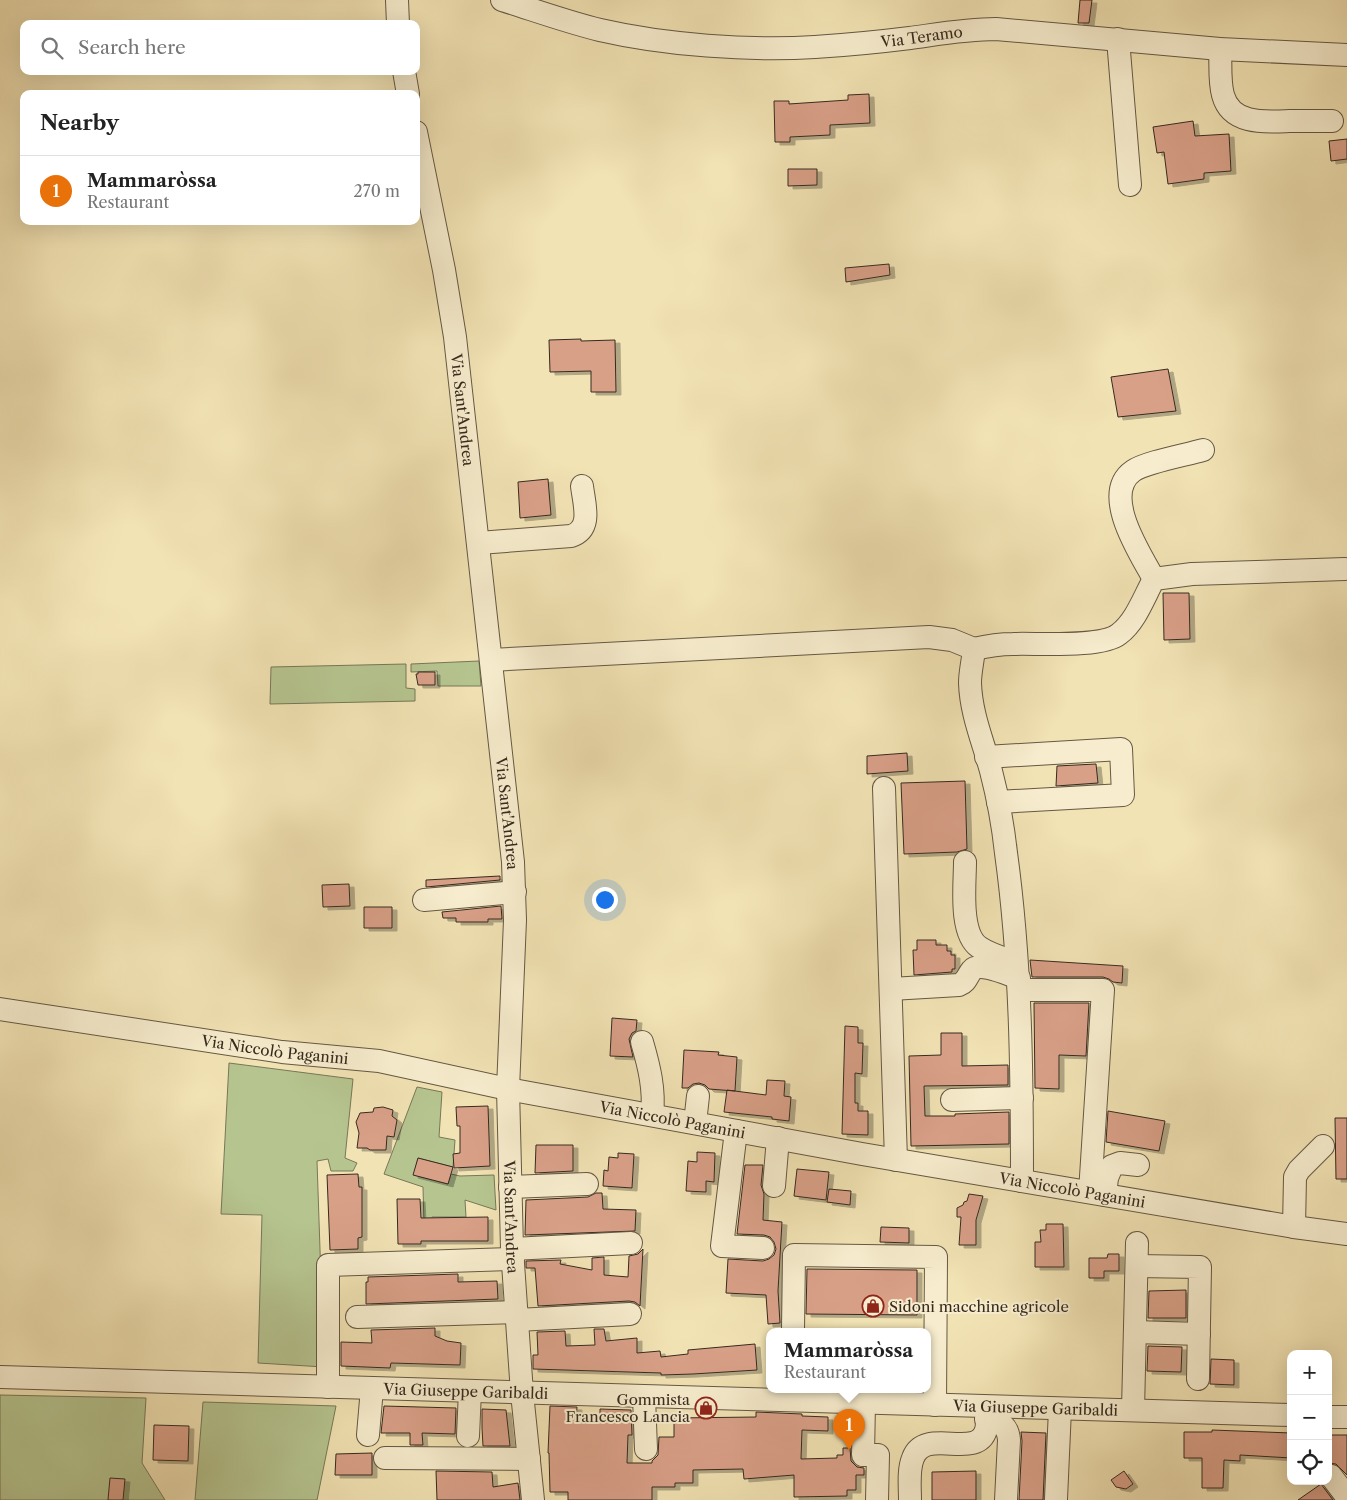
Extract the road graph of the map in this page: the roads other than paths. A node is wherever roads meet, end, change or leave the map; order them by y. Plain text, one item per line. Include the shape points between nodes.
1 (397, 0) edge
2 (502, 0) edge
3 (398, 20) edge
4 (1118, 39) junction
5 (1220, 49) junction
6 (1347, 55) edge
7 (405, 75) edge
8 (407, 90) edge
9 (1332, 120) dead end
10 (420, 152) edge
11 (1130, 185) dead end
12 (1203, 450) dead end
13 (582, 486) dead end
14 (479, 543) junction
15 (1345, 569) dead end
16 (1154, 579) junction
17 (974, 649) junction
18 (491, 660) junction
19 (986, 757) junction
20 (884, 788) dead end
21 (998, 802) junction
22 (965, 862) dead end
23 (515, 892) junction
24 (424, 900) dead end
25 (1019, 977) junction
26 (891, 989) junction
27 (0, 1009) edge
28 (642, 1042) dead end
29 (508, 1089) junction
30 (698, 1096) dead end
31 (1022, 1098) junction
32 (952, 1100) dead end
33 (652, 1115) junction
34 (695, 1123) junction
35 (736, 1131) junction
36 (778, 1138) junction
37 (1322, 1146) dead end
38 (896, 1160) junction
39 (1138, 1165) dead end
40 (1022, 1181) junction
41 (587, 1184) dead end
42 (774, 1186) dead end
43 (510, 1187) junction
44 (1098, 1194) junction
45 (1294, 1227) junction
46 (1347, 1234) edge
47 (631, 1243) dead end
48 (1137, 1243) dead end
49 (763, 1248) dead end
50 (512, 1254) junction
51 (1137, 1266) junction
52 (630, 1314) dead end
53 (358, 1316) dead end
54 (517, 1316) junction
55 (793, 1328) edge
56 (1135, 1332) junction
57 (1199, 1334) junction
58 (932, 1335) edge
59 (931, 1373) edge
60 (0, 1377) edge
61 (1198, 1379) dead end
62 (328, 1387) junction
63 (372, 1388) junction
64 (470, 1391) junction
65 (522, 1393) junction
66 (816, 1395) edge
67 (644, 1397) junction
68 (864, 1403) junction
69 (935, 1405) junction
70 (1060, 1409) junction
71 (1133, 1410) junction
72 (986, 1413) junction
73 (1287, 1415) edge
74 (1332, 1416) edge
75 (1347, 1417) edge
76 (368, 1435) dead end
77 (468, 1436) dead end
78 (646, 1449) dead end
79 (385, 1458) dead end
80 (529, 1459) junction
81 (1332, 1477) edge
82 (1347, 1497) edge
83 (1056, 1499) edge
84 (533, 1500) edge
85 (877, 1500) edge
86 (910, 1500) edge
87 (1006, 1500) edge

1 - 3 street
2 - 4 street, Via Teramo via 618,34 721,46 814,47 986,29
4 - 5 street, Via Teramo
4 - 11 street
5 - 6 street, Via Teramo
5 - 9 street via 1223,96 1237,115 1264,122
7 - 8 street
10 - 14 street, Via Sant'Andrea via 455,337
12 - 16 street via 1140,467 1128,476 1123,485 1126,524
13 - 14 street via 585,519 577,534
14 - 18 street, Via Sant'Andrea
15 - 16 street via 1192,574
16 - 17 street via 1129,625 1115,638 1095,642 996,644
17 - 18 street via 952,640 929,637
17 - 19 street via 971,696
18 - 23 street, Via Sant'Andrea
19 - 21 street
19 - 21 street via 1120,749 1123,795
20 - 26 street
21 - 25 street
22 - 25 street via 966,920 971,939
23 - 24 street
23 - 29 street, Via Sant'Andrea
25 - 26 street via 979,966 972,969 959,985
25 - 31 street
25 - 44 street via 1102,990
26 - 38 street
27 - 29 street, Via Niccolò Paganini via 282,1052 379,1061
28 - 33 street via 651,1079
29 - 33 street, Via Niccolò Paganini
29 - 43 street, Via Sant'Andrea
30 - 34 street
31 - 32 street
31 - 40 street
33 - 34 street, Via Niccolò Paganini
34 - 35 street, Via Niccolò Paganini
35 - 36 street, Via Niccolò Paganini
35 - 49 street via 722,1246
36 - 38 street, Via Niccolò Paganini
36 - 42 street
37 - 45 street via 1295,1178
38 - 40 street, Via Niccolò Paganini
39 - 44 street via 1120,1163 1112,1166
40 - 44 street, Via Niccolò Paganini
41 - 43 street
43 - 50 street, Via Sant'Andrea
44 - 45 street, Via Niccolò Paganini
45 - 46 street, Via Niccolò Paganini
47 - 50 street
48 - 51 street
50 - 54 street, Via Sant'Andrea
50 - 62 street via 328,1265
51 - 56 street
51 - 57 street via 1200,1267
52 - 54 street
53 - 54 street
54 - 65 street, Via Sant'Andrea
55 - 58 street via 794,1255 936,1256
56 - 57 street
56 - 71 street
57 - 61 street
58 - 59 street
59 - 69 street
60 - 62 street, Via Giuseppe Garibaldi
62 - 63 street, Via Giuseppe Garibaldi
63 - 64 street, Via Giuseppe Garibaldi
63 - 76 street
64 - 65 street, Via Giuseppe Garibaldi
64 - 77 street
65 - 67 street, Via Giuseppe Garibaldi
65 - 80 street, Via Sant'Andrea
66 - 67 street, Via Giuseppe Garibaldi
66 - 68 street, Via Giuseppe Garibaldi
67 - 78 street
68 - 69 street, Via Giuseppe Garibaldi
68 - 85 street via 863,1455 878,1455
69 - 72 street, Via Giuseppe Garibaldi
70 - 71 street, Via Giuseppe Garibaldi
70 - 72 street, Via Giuseppe Garibaldi
70 - 83 street
71 - 73 street, Via Giuseppe Garibaldi
72 - 86 street via 985,1431 978,1441 927,1444 917,1451 912,1462
72 - 87 street via 1008,1431
74 - 75 street
79 - 80 street
80 - 84 street, Via Sant'Andrea
81 - 82 street

